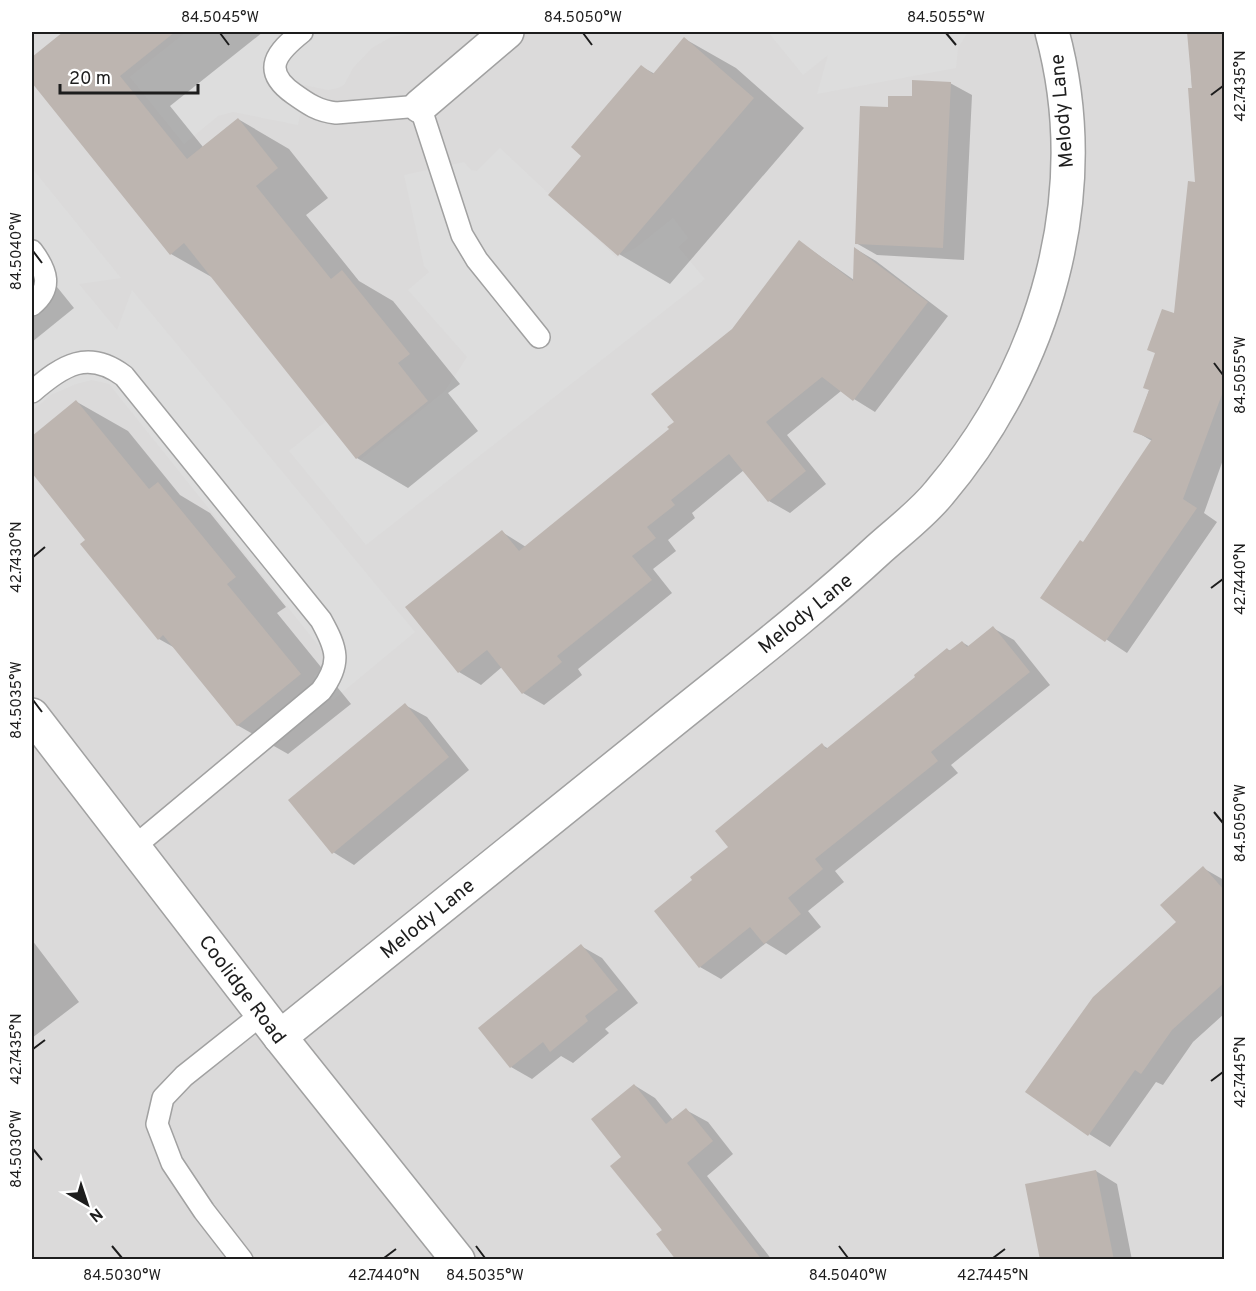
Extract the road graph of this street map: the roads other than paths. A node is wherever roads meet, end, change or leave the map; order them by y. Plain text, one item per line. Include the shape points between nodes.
1 (302, 32) edge
2 (1052, 32) edge
3 (501, 33) edge
4 (420, 106) junction
5 (32, 251) edge
6 (32, 305) edge
7 (539, 337) dead end
8 (32, 392) edge
9 (32, 715) edge
10 (135, 846) junction
11 (271, 1025) junction
12 (457, 1259) edge
13 (242, 1260) edge

1 - 4 lane via 282,48 275,62 276,76 312,107 336,113
2 - 11 street, Melody Lane via 1064,96 1068,153 1064,223 1047,300 1022,366 985,434 937,496 842,584
3 - 4 street
4 - 7 lane via 462,235 477,260
5 - 6 lane via 47,276 46,290
8 - 10 lane via 66,366 88,361 109,365 124,376 321,620 336,659 332,676 321,691
9 - 10 street, Coolidge Road
10 - 11 street, Coolidge Road
11 - 12 street, Coolidge Road
11 - 13 lane via 184,1076 163,1098 157,1124 172,1162

